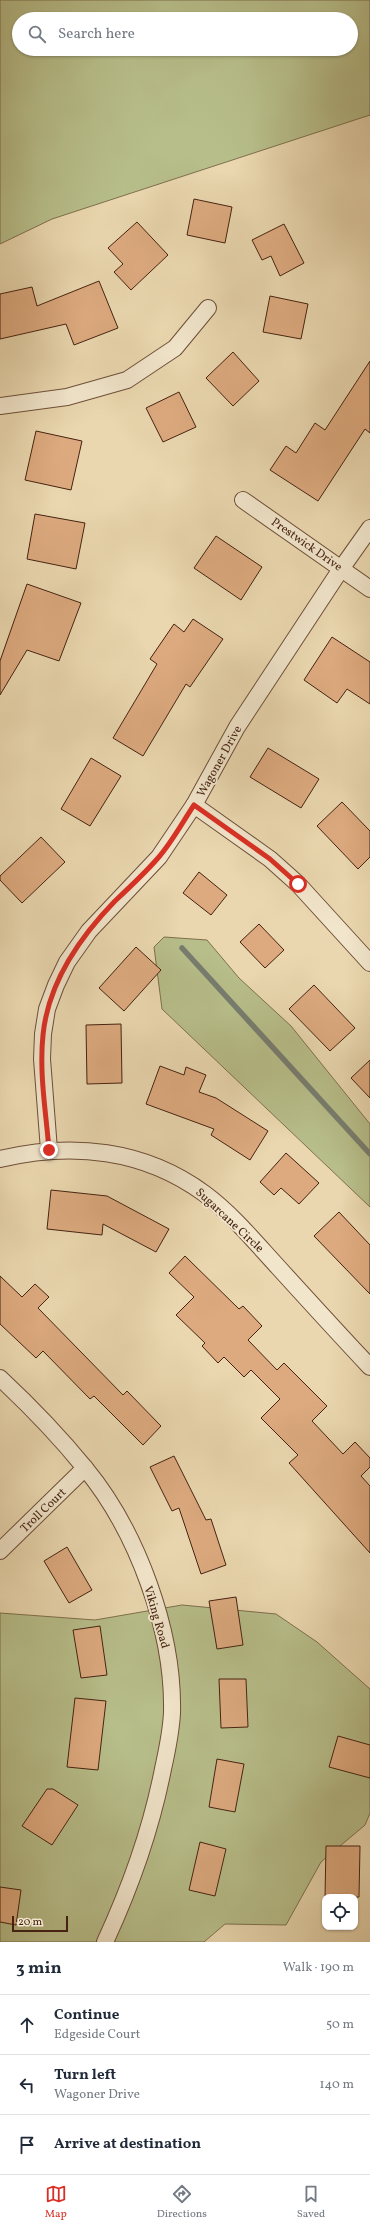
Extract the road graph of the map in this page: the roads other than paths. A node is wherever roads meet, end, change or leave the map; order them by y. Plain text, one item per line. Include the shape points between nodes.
1 (208, 308) dead end
2 (0, 406) edge
3 (243, 500) dead end
4 (370, 528) edge
5 (341, 569) junction
6 (370, 589) edge
7 (194, 805) junction
8 (370, 963) edge
9 (49, 1150) junction
10 (0, 1159) edge
11 (370, 1368) edge
12 (0, 1378) edge
13 (86, 1468) junction
14 (0, 1551) edge
15 (105, 1942) edge

1 - 2 street via 175,348 127,380 67,397
3 - 5 street, Prestwick Drive
4 - 5 street, Wagoner Drive
5 - 6 street, Prestwick Drive
5 - 7 street, Wagoner Drive via 237,727
7 - 8 street via 270,859 298,884
7 - 9 street, Wagoner Drive via 159,856 89,931 67,962 56,985 47,1009 43,1034 42,1059
9 - 10 street, Sugarcane Circle
9 - 11 street, Sugarcane Circle via 76,1149 114,1153 139,1159 185,1181 206,1195 252,1239
12 - 13 street, Viking Road
13 - 14 street, Troll Court
13 - 15 street, Viking Road via 113,1508 136,1554 164,1630 171,1676 172,1714 157,1802 128,1892

